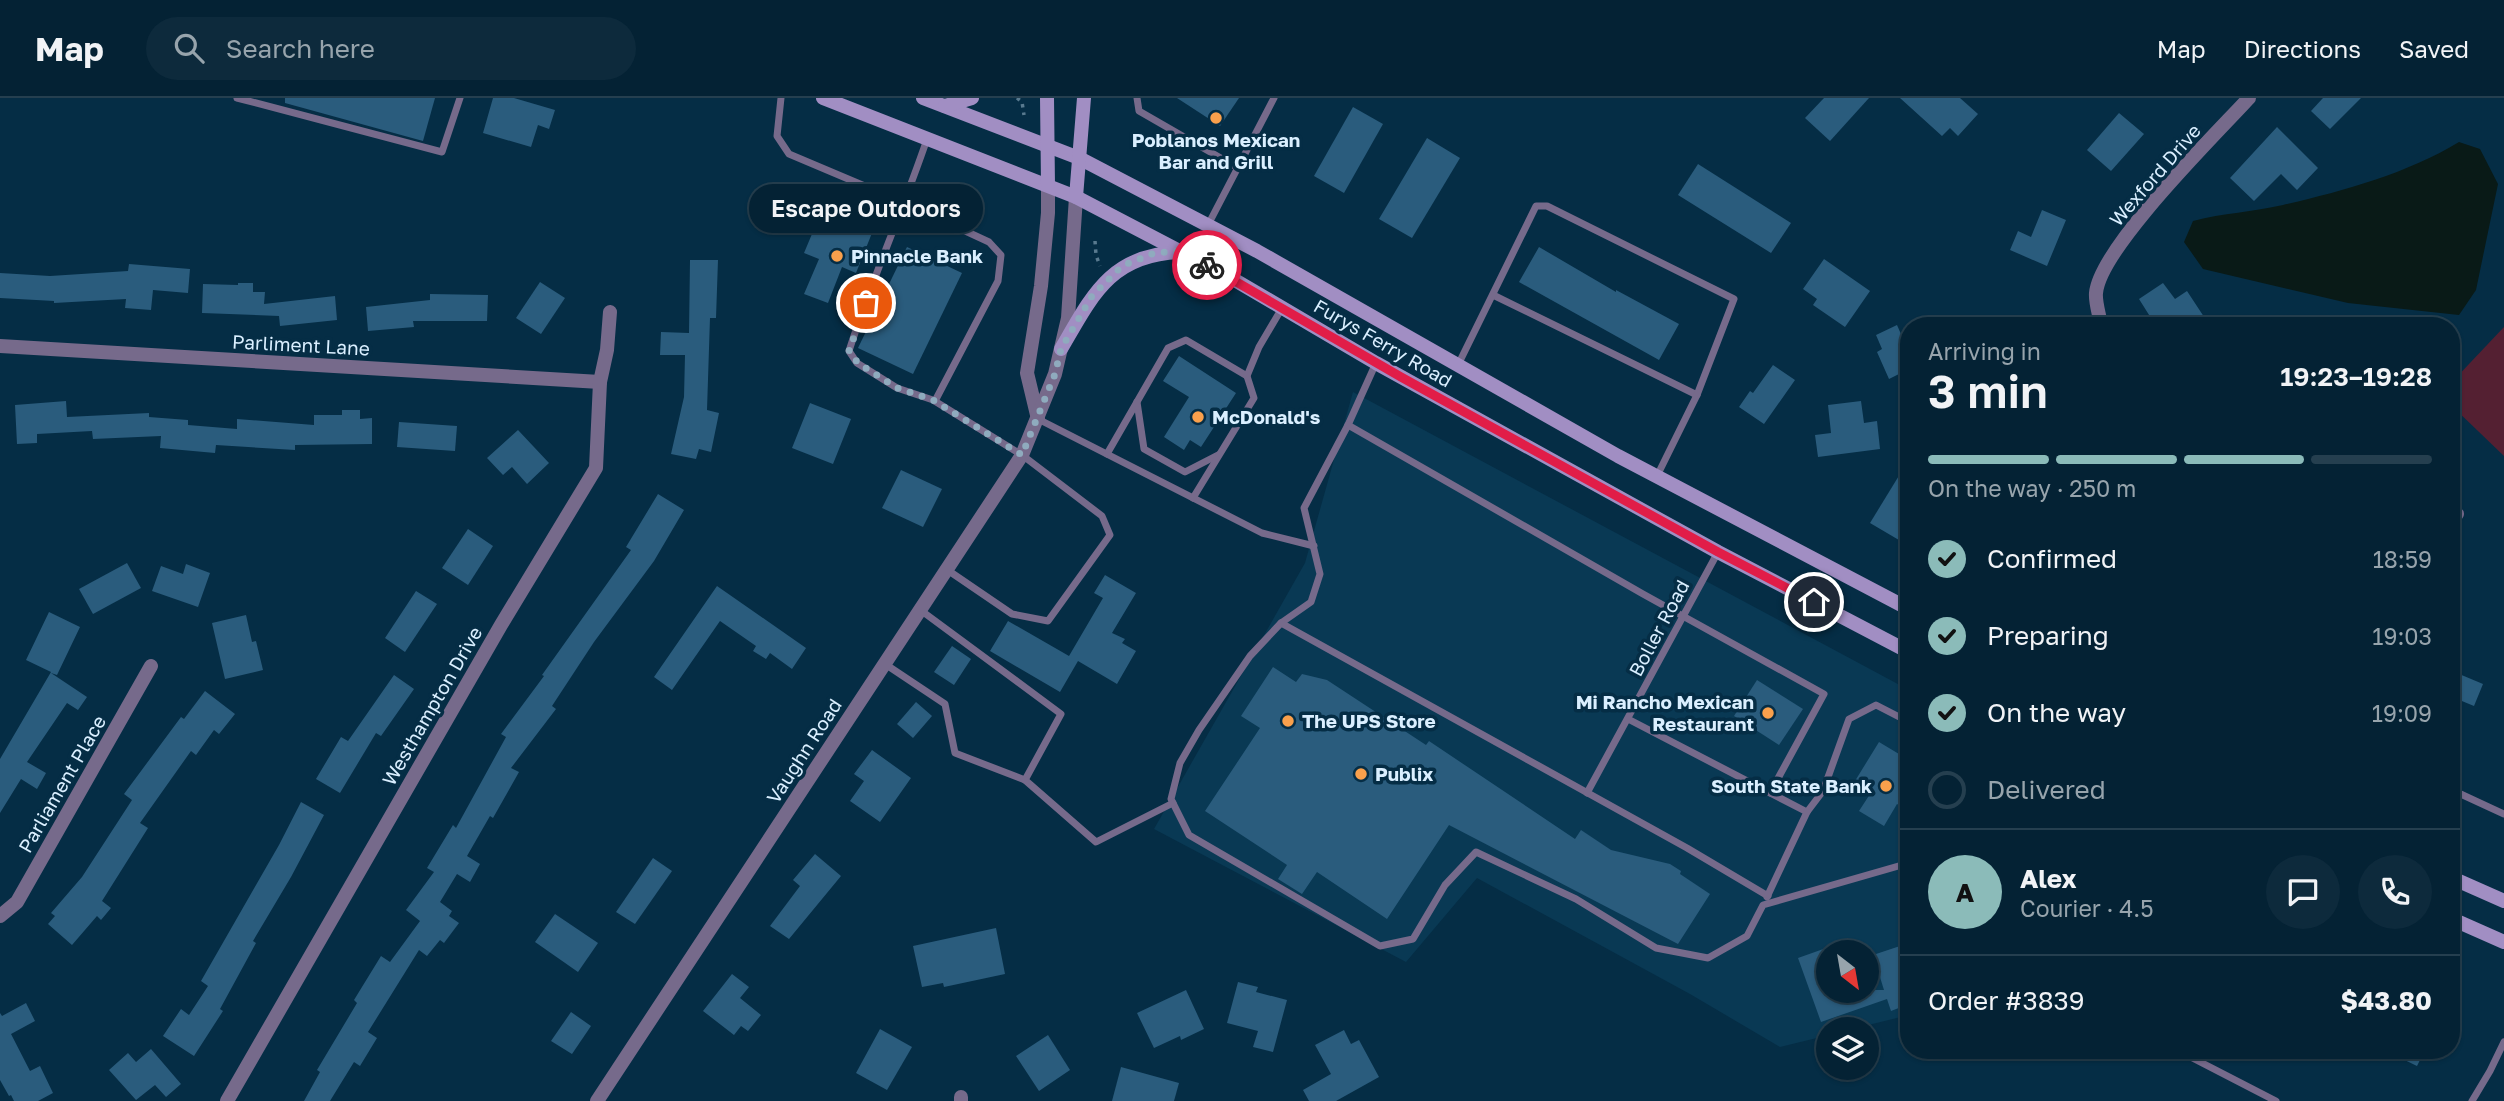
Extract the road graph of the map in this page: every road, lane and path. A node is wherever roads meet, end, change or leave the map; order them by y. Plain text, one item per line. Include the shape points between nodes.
1 (237, 98) edge
2 (460, 98) edge
3 (781, 98) edge
4 (823, 98) edge
5 (923, 98) edge
6 (972, 98) edge
7 (1017, 98) edge
8 (1047, 98) edge
9 (1084, 98) edge
10 (1137, 98) edge
11 (1274, 98) edge
12 (2249, 98) edge
13 (1022, 102) junction
14 (1029, 104) dead end
15 (945, 106) junction
16 (1024, 115) dead end
17 (927, 138) junction
18 (1048, 145) junction
19 (1079, 158) junction
20 (1238, 168) junction
21 (1048, 185) junction
22 (1076, 197) junction
23 (905, 203) junction
24 (1208, 225) junction
25 (1095, 242) dead end
26 (1181, 251) junction
27 (1100, 268) dead end
28 (1493, 295) junction
29 (1282, 308) junction
30 (610, 312) dead end
31 (2100, 317) edge
32 (0, 346) edge
33 (1061, 349) junction
34 (1377, 363) junction
35 (1458, 366) junction
36 (1247, 376) junction
37 (600, 382) junction
38 (1697, 396) junction
39 (934, 401) junction
40 (1137, 402) junction
41 (1038, 419) junction
42 (1348, 425) junction
43 (1107, 454) junction
44 (1220, 454) junction
45 (1022, 455) junction
46 (1657, 477) junction
47 (1193, 498) junction
48 (1314, 546) junction
49 (1718, 552) junction
50 (946, 569) junction
51 (1900, 604) edge
52 (919, 609) junction
53 (1682, 617) junction
54 (1282, 623) junction
55 (1900, 647) edge
56 (885, 663) junction
57 (151, 666) dead end
58 (1900, 717) edge
59 (1628, 719) junction
60 (1025, 780) junction
61 (1587, 793) junction
62 (1770, 793) junction
63 (2460, 794) edge
64 (1173, 803) junction
65 (1807, 812) junction
66 (2504, 814) edge
67 (1900, 866) edge
68 (2460, 882) edge
69 (1768, 896) junction
70 (2504, 901) edge
71 (1763, 905) junction
72 (0, 916) edge
73 (2460, 923) edge
74 (2504, 942) edge
75 (2504, 1042) edge
76 (2194, 1059) edge
77 (227, 1101) edge
78 (597, 1101) edge
79 (2276, 1101) edge
80 (2472, 1101) edge

1 - 2 lane via 442,152
3 - 23 lane via 777,136 789,154
4 - 17 main road, Furys Ferry Road
5 - 15 main road, Furys Ferry Road
6 - 15 main road
7 - 13 path
8 - 18 main road
9 - 19 main road
10 - 20 lane via 1139,111 1153,121
11 - 20 lane
12 - 31 street, Wexford Drive via 2131,228 2096,293
13 - 14 path
13 - 16 path
15 - 18 main road, Furys Ferry Road
17 - 21 main road, Furys Ferry Road
17 - 23 lane
18 - 19 main road, Furys Ferry Road
18 - 21 main road
19 - 22 main road
19 - 24 main road, Furys Ferry Road
20 - 24 lane
21 - 22 main road, Furys Ferry Road
21 - 41 street via 1041,286 1027,373
22 - 26 main road, Furys Ferry Road
22 - 33 street, Vaughn Road via 1068,318
23 - 39 lane via 849,351 858,363 897,388
23 - 39 lane via 989,242 1001,255 998,281
24 - 35 main road, Furys Ferry Road
25 - 27 path
26 - 29 main road, Furys Ferry Road
26 - 33 main road via 1154,253 1122,266 1092,296
28 - 35 lane
28 - 38 lane
28 - 38 lane via 1536,206 1547,206 1734,299
29 - 34 main road, Furys Ferry Road
29 - 36 lane
30 - 37 street, Westhampton Drive
32 - 37 street, Parliment Lane
33 - 41 street, Vaughn Road
34 - 42 lane
34 - 49 main road, Furys Ferry Road
35 - 46 main road, Furys Ferry Road
36 - 40 lane via 1186,340 1168,348
36 - 44 lane via 1254,398
37 - 77 street, Westhampton Drive via 596,468 500,625
38 - 46 lane
39 - 45 lane
40 - 43 lane
40 - 44 lane via 1144,449 1185,472
41 - 43 lane
41 - 45 street, Vaughn Road
42 - 48 lane via 1304,508
42 - 53 lane
43 - 47 lane
44 - 47 lane
45 - 50 street, Vaughn Road
45 - 50 lane via 1102,516 1110,535 1048,621 1012,614
46 - 51 main road, Furys Ferry Road
47 - 48 lane via 1262,533
48 - 54 lane via 1320,574 1311,602
49 - 53 lane, Boller Road
49 - 55 main road, Furys Ferry Road
50 - 52 street, Vaughn Road
52 - 56 street, Vaughn Road
52 - 60 lane via 1061,714
53 - 59 lane, Boller Road
53 - 62 lane via 1824,694
54 - 61 lane
54 - 64 lane via 1250,656 1199,730 1180,763
56 - 60 lane via 945,704 956,753
56 - 78 street, Vaughn Road
57 - 72 street, Parliament Place via 17,902
58 - 65 lane via 1876,705 1849,719 1823,791
59 - 61 lane, Boller Road
59 - 62 lane
60 - 64 lane via 1096,842
61 - 69 lane
62 - 65 lane
63 - 66 lane
64 - 71 lane via 1189,835 1380,946 1413,939 1445,886 1476,852 1576,899 1656,948 1709,958 1747,936
65 - 69 lane
67 - 71 lane
68 - 70 main road
69 - 71 lane
73 - 74 main road
75 - 80 lane
76 - 79 lane

